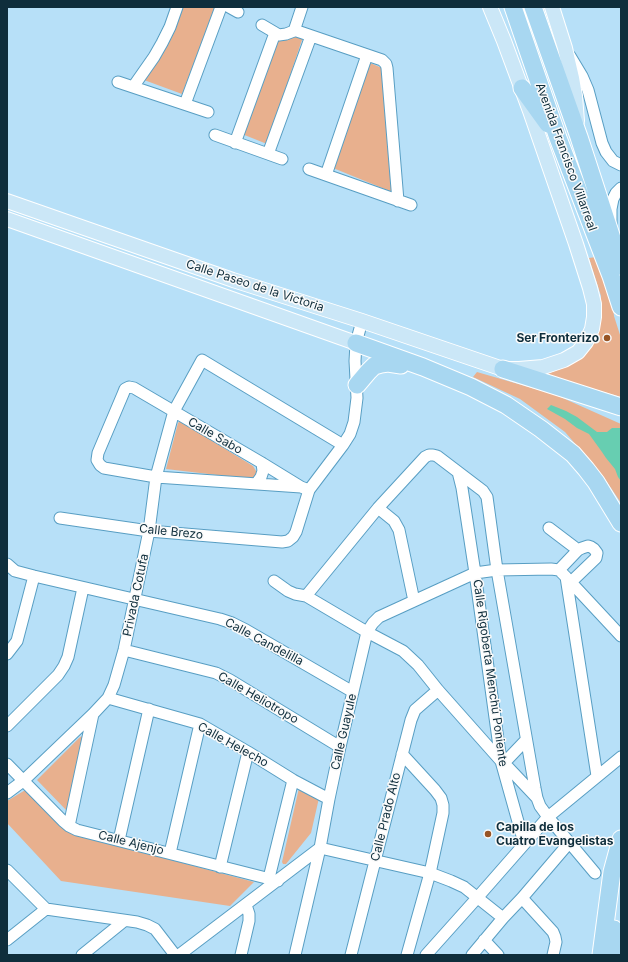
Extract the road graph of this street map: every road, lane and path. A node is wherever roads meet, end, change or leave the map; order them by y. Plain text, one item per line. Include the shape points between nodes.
1 (177, 7) edge
2 (221, 7) edge
3 (301, 7) edge
4 (490, 7) edge
5 (512, 7) edge
6 (533, 7) edge
7 (552, 7) edge
8 (262, 25) dead end
9 (294, 31) junction
10 (275, 33) junction
11 (311, 36) junction
12 (565, 48) junction
13 (367, 55) junction
14 (118, 82) dead end
15 (133, 87) junction
16 (522, 88) junction
17 (185, 104) junction
18 (208, 112) dead end
19 (215, 135) dead end
20 (558, 138) junction
21 (579, 138) junction
22 (235, 143) junction
23 (268, 154) junction
24 (282, 159) dead end
25 (621, 165) edge
26 (309, 169) dead end
27 (326, 175) junction
28 (621, 188) edge
29 (7, 200) edge
30 (398, 201) junction
31 (412, 205) dead end
32 (7, 219) edge
33 (610, 232) junction
34 (621, 266) edge
35 (621, 307) edge
36 (362, 321) junction
37 (356, 343) junction
38 (423, 367) junction
39 (503, 369) junction
40 (357, 386) junction
41 (621, 406) edge
42 (174, 411) junction
43 (343, 445) junction
44 (262, 463) junction
45 (458, 472) junction
46 (156, 477) junction
47 (256, 484) junction
48 (305, 489) junction
49 (378, 508) junction
50 (60, 518) dead end
51 (621, 523) edge
52 (549, 528) dead end
53 (149, 531) junction
54 (578, 550) junction
55 (11, 568) edge
56 (497, 570) junction
57 (475, 573) junction
58 (34, 576) junction
59 (565, 576) junction
60 (7, 579) edge
61 (274, 581) dead end
62 (83, 588) junction
63 (306, 596) junction
64 (135, 599) junction
65 (414, 601) junction
66 (368, 632) junction
67 (621, 636) edge
68 (124, 650) junction
69 (7, 654) edge
70 (438, 690) junction
71 (353, 692) junction
72 (108, 698) junction
73 (149, 709) junction
74 (94, 714) junction
75 (200, 724) junction
76 (7, 726) edge
77 (526, 740) junction
78 (340, 747) junction
79 (248, 752) junction
80 (402, 754) junction
81 (621, 757) edge
82 (503, 762) junction
83 (7, 764) edge
84 (597, 776) junction
85 (293, 780) junction
86 (23, 781) junction
87 (7, 793) edge
88 (329, 798) junction
89 (537, 798) junction
90 (548, 817) junction
91 (69, 826) junction
92 (119, 840) junction
93 (620, 842) edge
94 (569, 843) junction
95 (524, 844) junction
96 (320, 848) junction
97 (170, 853) junction
98 (375, 861) junction
99 (220, 867) junction
100 (7, 870) edge
101 (430, 873) junction
102 (595, 873) dead end
103 (273, 880) junction
104 (478, 898) junction
105 (522, 898) junction
106 (246, 905) junction
107 (46, 909) junction
108 (502, 918) junction
109 (124, 921) junction
110 (7, 940) edge
111 (484, 940) junction
112 (82, 955) edge
113 (175, 955) edge
114 (179, 955) edge
115 (241, 955) edge
116 (294, 955) edge
117 (350, 955) edge
118 (407, 955) edge
119 (426, 955) edge
120 (472, 955) edge
121 (498, 955) edge
122 (553, 955) edge
123 (601, 955) edge
124 (613, 955) edge

1 - 15 street via 162,43
2 - 17 street
3 - 9 street
4 - 16 main road, Calle Paseo de la Victoria
5 - 20 highway, Avenida Francisco Villarreal
6 - 21 highway, Avenida Francisco Villarreal
7 - 12 main road
8 - 10 street
9 - 10 street via 282,35
9 - 11 street
10 - 22 street
11 - 13 street
11 - 23 street
12 - 21 main road via 575,96
12 - 25 street via 588,90 606,152 613,161
13 - 27 street
13 - 30 street via 382,60 388,68
14 - 15 street
15 - 17 street
16 - 20 highway
16 - 39 main road, Calle Paseo de la Victoria via 576,244 594,304 594,317 592,329 578,352 543,367
17 - 18 street
19 - 22 street
20 - 35 highway, Avenida Francisco Villarreal
21 - 33 highway, Avenida Francisco Villarreal
22 - 23 street
23 - 24 street
26 - 27 street
27 - 30 street
28 - 33 street via 613,199
29 - 36 main road, Calle Paseo de la Victoria via 226,277
30 - 31 street
32 - 37 main road, Calle Paseo de la Victoria
33 - 34 highway, Avenida Francisco Villarreal
36 - 37 street
36 - 39 main road, Calle Paseo de la Victoria
37 - 38 highway
37 - 40 street
38 - 40 highway via 388,363 374,366
38 - 51 highway via 506,405 573,454 596,482
39 - 41 highway
40 - 43 street via 354,422
42 - 43 street, Privada Cotufa via 202,360
42 - 44 street, Calle Sabo
42 - 46 street, Privada Cotufa
42 - 46 street, Calle Sabo via 134,388 125,389 98,453 98,460 104,468
43 - 48 street
44 - 47 street via 261,477
44 - 48 street, Calle Sabo
45 - 49 street, Calle Rigoberta Menchú Poniente via 437,456 429,455
45 - 56 street, Calle Rigoberta Menchú Poniente via 484,491 488,497
45 - 57 street, Calle Rigoberta Menchú Poniente
46 - 47 street
46 - 53 street, Privada Cotufa
47 - 48 street
48 - 53 street, Calle Brezo via 296,532 288,541
49 - 63 street, Calle Rigoberta Menchú Poniente
49 - 65 street via 394,521 399,530
50 - 53 street, Calle Brezo
52 - 54 street
53 - 64 street, Privada Cotufa
54 - 59 street
54 - 59 street via 591,547 597,556
55 - 58 street, Calle Candelilla
55 - 60 street
56 - 57 street, Calle Guayule
56 - 59 street, Calle Guayule via 551,568
56 - 77 street, Calle Rigoberta Menchú Poniente
57 - 65 street, Calle Guayule
57 - 82 street, Calle Rigoberta Menchú Poniente
58 - 62 street, Calle Candelilla
58 - 69 street via 17,641
59 - 67 street
59 - 84 street
61 - 63 street via 288,591
62 - 64 street, Calle Candelilla
62 - 76 street via 64,666
63 - 66 street
64 - 68 street, Privada Cotufa
64 - 71 street, Calle Candelilla via 232,623
65 - 66 street, Calle Guayule via 379,617
66 - 70 street via 403,650
66 - 71 street, Calle Guayule
68 - 72 street, Privada Cotufa
68 - 78 street, Calle Heliotropo via 216,673
70 - 80 street, Calle Prado Alto via 415,710
70 - 82 street
71 - 78 street, Calle Guayule
72 - 73 street, Calle Helecho
72 - 74 street, Privada Cotufa
73 - 75 street, Calle Helecho
73 - 92 street
74 - 86 street, Privada Cotufa
74 - 91 street
75 - 79 street, Calle Helecho
75 - 97 street
77 - 82 street
77 - 89 street, Calle Rigoberta Menchú Poniente
78 - 88 street, Calle Guayule
79 - 85 street, Calle Helecho
79 - 99 street
80 - 98 street, Calle Prado Alto
80 - 101 street via 435,790 443,805
81 - 84 street
82 - 89 street
82 - 95 street, Calle Rigoberta Menchú Poniente
83 - 86 street, Calle Ajenjo
84 - 90 street
85 - 88 street, Calle Helecho
85 - 103 street
86 - 87 street, Privada Cotufa
86 - 91 street, Calle Ajenjo
88 - 96 street, Calle Guayule
89 - 90 street, Calle Rigoberta Menchú Poniente
90 - 94 street, Calle Rigoberta Menchú Poniente
90 - 95 street
91 - 92 street, Calle Ajenjo
92 - 97 street, Calle Ajenjo
93 - 123 highway via 612,872
93 - 124 highway
94 - 102 street, Calle Rigoberta Menchú Poniente
94 - 105 street
95 - 104 street
96 - 98 street
96 - 103 street
96 - 116 street, Calle Guayule
97 - 99 street, Calle Ajenjo
98 - 101 street
98 - 117 street, Calle Prado Alto
99 - 103 street, Calle Ajenjo
100 - 107 street
101 - 104 street via 464,887
101 - 118 street
103 - 106 street
104 - 108 street
104 - 119 street
105 - 108 street
105 - 122 street via 553,932 556,942
106 - 114 street
106 - 115 street via 249,921
107 - 109 street
107 - 110 street
108 - 111 street
109 - 112 street
109 - 113 street via 137,922 155,929
111 - 120 street
111 - 121 street

